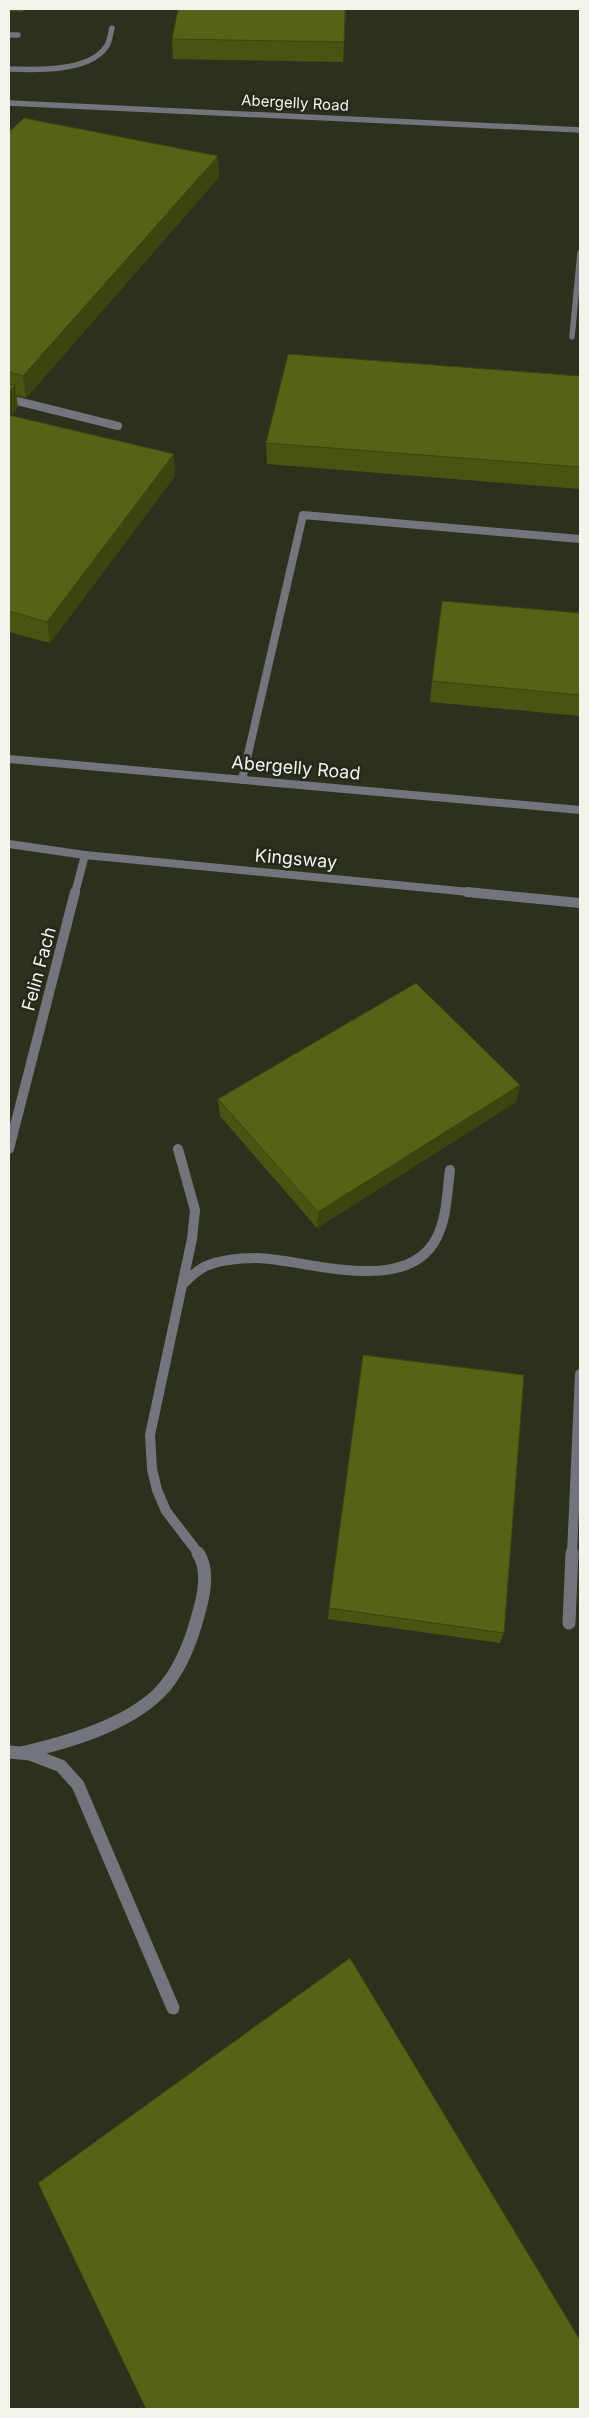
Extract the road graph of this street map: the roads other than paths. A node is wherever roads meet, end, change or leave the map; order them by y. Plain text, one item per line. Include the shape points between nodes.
1 (112, 28) dead end
2 (9, 34) edge
3 (18, 35) dead end
4 (9, 70) edge
5 (9, 102) edge
6 (580, 130) edge
7 (580, 253) edge
8 (572, 337) dead end
9 (9, 399) edge
10 (118, 426) dead end
11 (580, 539) edge
12 (9, 759) edge
13 (242, 780) junction
14 (580, 810) edge
15 (9, 844) edge
16 (85, 855) junction
17 (580, 903) edge
18 (9, 1149) edge
19 (178, 1149) dead end
20 (450, 1170) dead end
21 (181, 1286) junction
22 (580, 1374) edge
23 (569, 1623) dead end
24 (15, 1753) edge
25 (173, 2008) dead end

1 - 4 street via 106,48 93,58 70,66
2 - 3 street
5 - 6 street, Abergelly Road
7 - 8 street
9 - 10 street
11 - 13 street via 303,515
12 - 13 street, Abergelly Road
13 - 14 street, Abergelly Road
15 - 16 street, Kingsway
16 - 17 street, Kingsway
16 - 18 street, Felin Fach
19 - 21 street via 195,1210
20 - 21 street via 441,1228 431,1248 397,1269 374,1272 260,1258 232,1258 207,1265
21 - 24 street via 150,1435 157,1490 166,1511 200,1556 205,1576 193,1636 159,1693 134,1711 68,1742
22 - 23 street
24 - 25 street via 30,1754 62,1766 78,1785

